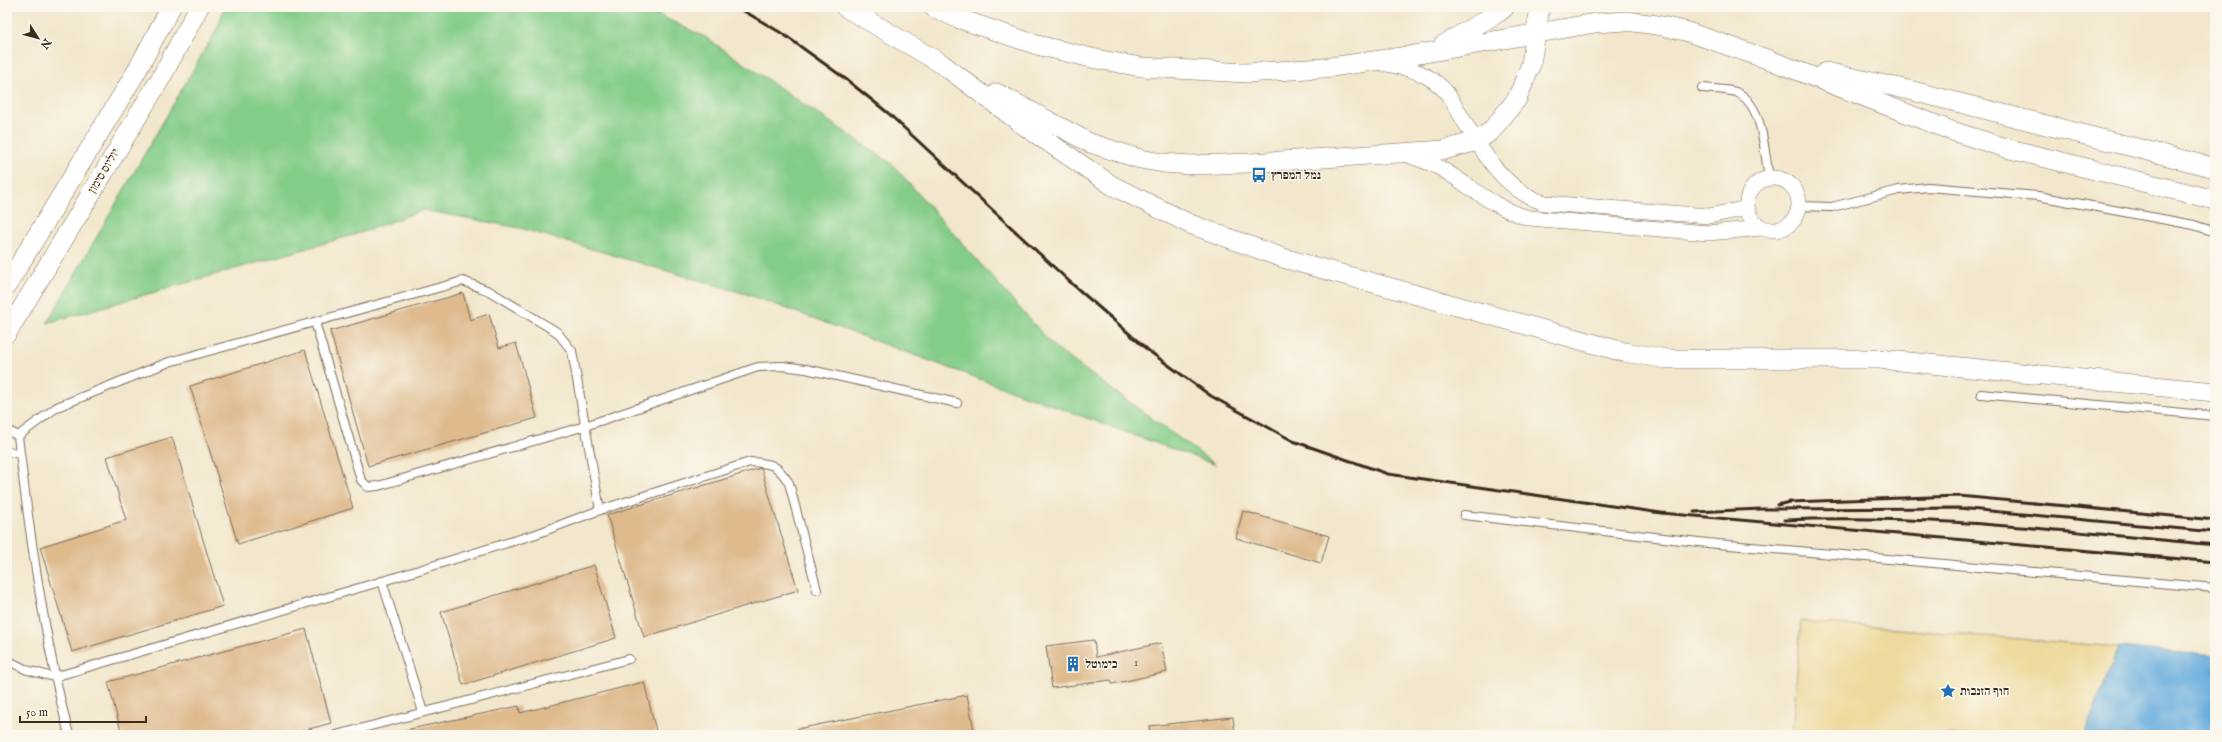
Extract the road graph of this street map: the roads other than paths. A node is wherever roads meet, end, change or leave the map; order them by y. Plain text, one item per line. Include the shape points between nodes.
1 (171, 7) edge
2 (199, 7) edge
3 (845, 7) edge
4 (933, 7) edge
5 (1505, 7) edge
6 (1540, 7) edge
7 (1538, 33) junction
8 (1431, 52) junction
9 (1770, 60) junction
10 (1372, 61) junction
11 (942, 64) junction
12 (1702, 88) dead end
13 (1478, 141) junction
14 (1406, 154) junction
15 (2215, 168) edge
16 (1769, 178) junction
17 (2215, 200) edge
18 (1799, 206) junction
19 (1747, 208) junction
20 (1762, 228) junction
21 (2215, 232) edge
22 (7, 285) edge
23 (315, 322) junction
24 (7, 334) edge
25 (2215, 392) edge
26 (1981, 394) dead end
27 (957, 403) dead end
28 (2215, 416) edge
29 (585, 426) junction
30 (7, 430) edge
31 (18, 436) junction
32 (7, 451) edge
33 (20, 454) junction
34 (600, 510) junction
35 (1464, 515) dead end
36 (382, 581) junction
37 (2215, 588) edge
38 (817, 590) dead end
39 (629, 659) dead end
40 (7, 660) edge
41 (54, 677) junction
42 (423, 712) junction
43 (69, 735) edge
44 (336, 735) edge

1 - 22 street, יוליוס סימון via 134,74
2 - 24 street, יוליוס סימון via 162,76
3 - 11 street
4 - 10 street via 957,18 1037,45 1141,67 1246,73 1324,68
5 - 8 street
6 - 7 street
7 - 8 street
7 - 9 street via 1595,23 1626,21 1685,31
7 - 13 street via 1531,64 1517,99 1500,122
8 - 10 street
9 - 15 street via 1908,90
9 - 17 street via 1952,131 2006,148
10 - 13 street via 1422,72 1439,83
11 - 14 street via 1090,143 1140,160 1191,165
11 - 25 street via 1073,160 1113,186 1190,224 1283,258 1624,352 1667,359 1879,359
12 - 16 lane via 1734,92 1747,98 1756,111
13 - 14 street via 1458,148
13 - 19 street via 1493,165 1516,190 1530,199 1545,203 1709,216
14 - 20 street via 1440,168 1491,203 1529,218 1708,233
16 - 18 street via 1784,180 1791,185 1796,191
16 - 19 street via 1761,181 1749,192
18 - 20 street via 1797,215 1785,228
18 - 21 lane via 1832,208 1899,190 1928,187 2038,196 2194,225
19 - 20 street via 1755,224
23 - 29 lane via 463,281 489,291 557,332 572,351
23 - 29 lane via 361,480 368,487
23 - 31 lane via 169,362 57,407
26 - 28 lane
27 - 29 lane via 806,369 758,367
29 - 34 lane
30 - 31 lane
31 - 33 lane
32 - 33 lane
33 - 41 lane
34 - 36 lane via 536,534
34 - 38 lane via 750,462 769,463 782,471 789,483
35 - 37 lane via 1707,543
36 - 41 lane
36 - 42 lane
39 - 42 lane
40 - 41 lane via 27,670
41 - 43 lane
42 - 44 lane

